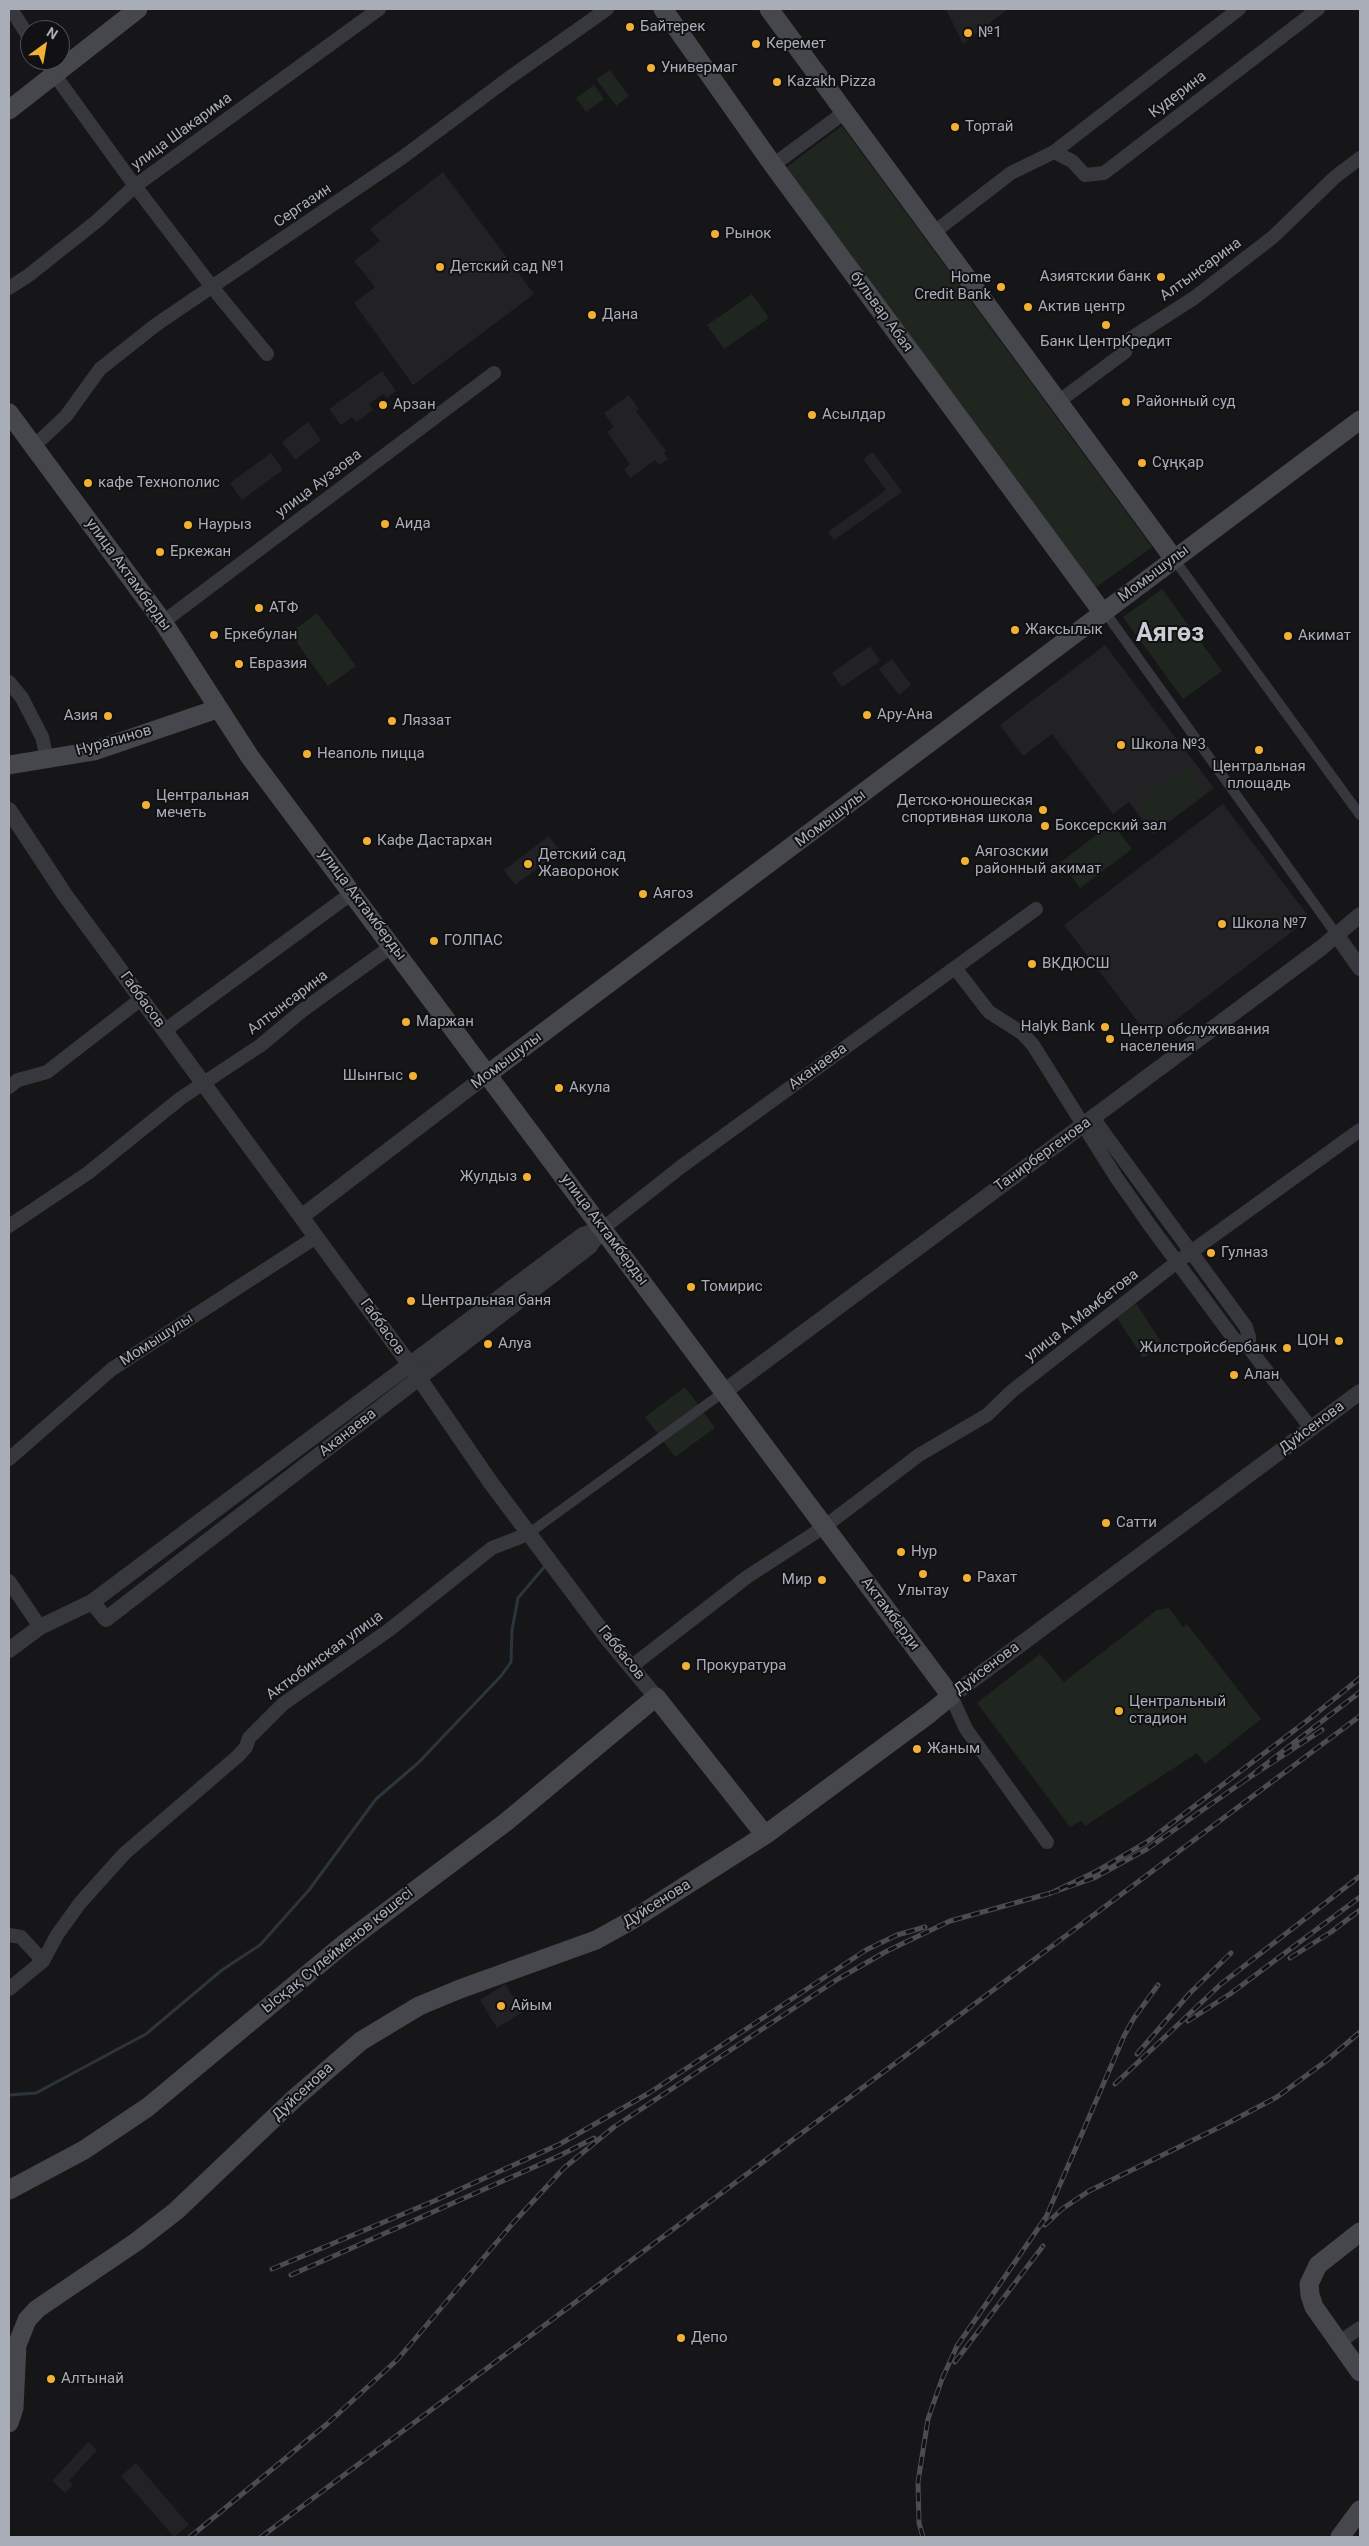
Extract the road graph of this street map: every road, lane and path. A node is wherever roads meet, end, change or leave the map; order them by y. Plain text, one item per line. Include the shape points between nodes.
1 (11, 9) edge
2 (138, 9) edge
3 (379, 9) edge
4 (607, 9) edge
5 (663, 9) edge
6 (769, 9) edge
7 (1239, 9) edge
8 (1318, 9) edge
9 (20, 23) edge
10 (70, 53) edge
11 (46, 70) edge
12 (51, 70) edge
13 (9, 110) edge
14 (845, 112) junction
15 (1054, 152) junction
16 (1360, 158) edge
17 (774, 165) junction
18 (135, 186) junction
19 (933, 233) junction
20 (212, 287) junction
21 (9, 288) edge
22 (267, 354) dead end
23 (494, 373) dead end
24 (1058, 402) junction
25 (9, 413) edge
26 (1360, 420) edge
27 (33, 447) junction
28 (1174, 559) junction
29 (1104, 612) junction
30 (163, 622) junction
31 (9, 682) edge
32 (218, 709) junction
33 (47, 758) junction
34 (9, 765) edge
35 (9, 810) edge
36 (1360, 815) edge
37 (352, 893) junction
38 (1036, 909) dead end
39 (1360, 916) edge
40 (1336, 934) junction
41 (392, 946) junction
42 (955, 968) junction
43 (1360, 968) edge
44 (141, 999) junction
45 (164, 1031) junction
46 (488, 1074) junction
47 (202, 1084) junction
48 (9, 1087) edge
49 (1088, 1122) junction
50 (1360, 1130) edge
51 (301, 1217) junction
52 (9, 1226) edge
53 (602, 1229) junction
54 (316, 1237) junction
55 (1191, 1253) junction
56 (1176, 1262) junction
57 (1248, 1348) junction
58 (414, 1372) junction
59 (724, 1391) junction
60 (1360, 1392) edge
61 (1311, 1428) junction
62 (9, 1459) edge
63 (824, 1527) junction
64 (528, 1534) junction
65 (9, 1581) edge
66 (40, 1627) junction
67 (9, 1650) edge
68 (632, 1666) junction
69 (951, 1696) junction
70 (656, 1697) junction
71 (765, 1835) junction
72 (1047, 1842) dead end
73 (9, 1935) edge
74 (43, 1961) junction
75 (9, 1990) edge
76 (9, 2190) edge
77 (1360, 2232) edge
78 (1360, 2328) edge
79 (1339, 2342) junction
80 (13, 2361) edge
81 (1360, 2372) edge
82 (9, 2423) edge
83 (1360, 2513) edge
84 (1340, 2537) edge

1 - 9 street
2 - 10 main road
3 - 18 street, улица Шакарима
4 - 20 street, Сергазин via 403,157
5 - 17 main road, бульвар Абая
6 - 14 main road
7 - 15 street, Кудерина
8 - 15 street, Кудерина via 1104,173 1085,174 1072,161
11 - 13 main road
12 - 18 street
14 - 17 street
14 - 19 main road
15 - 19 street, Кудерина via 1011,173
16 - 24 street, Алтынсарина via 1335,177 1273,238 1194,298 1130,339 1124,352
17 - 29 main road, бульвар Абая
18 - 20 street
18 - 21 street, улица Шакарима via 98,221
19 - 24 main road
20 - 22 street
20 - 27 street, Сергазин via 157,324 100,369 66,416
23 - 30 street, улица Ауэзова
24 - 28 main road
25 - 27 main road, улица Актамберды
26 - 28 main road, Момышулы
27 - 30 main road, улица Актамберды
28 - 29 main road, Момышулы
28 - 36 street
29 - 40 street
29 - 46 main road, Момышулы
30 - 32 main road, улица Актамберды
31 - 33 street via 22,698 42,737
32 - 33 main road, Нуралинов via 94,751
32 - 37 main road, улица Актамберды
33 - 34 main road, Нуралинов
35 - 44 street, Габбасов via 65,895
37 - 41 main road, улица Актамберды
37 - 45 street
38 - 42 street, Аканаева
39 - 40 street, Танирбергенова
40 - 43 street
40 - 49 street, Танирбергенова
41 - 46 main road, улица Актамберды
41 - 47 street, Алтынсарина via 303,1010 261,1045
42 - 49 street via 989,1012 1022,1033 1033,1045
42 - 53 street, Аканаева via 682,1166
44 - 45 street, Габбасов
44 - 48 street via 47,1072 18,1080
45 - 47 street, Габбасов
46 - 51 street, Момышулы
46 - 53 main road, улица Актамберды
47 - 51 street, Габбасов
47 - 52 street, Алтынсарина via 88,1173
49 - 55 street
49 - 56 street via 1116,1177
49 - 59 street, Танирбергенова
50 - 55 street, улица А.Мамбетова
51 - 54 street, Габбасов
53 - 58 street, Аканаева via 582,1235
53 - 59 main road, улица Актамберды
54 - 58 street, Габбасов
54 - 62 street, Момышулы via 112,1369
55 - 56 street, улица А.Мамбетова
55 - 57 street via 1246,1327
56 - 57 street via 1234,1339
56 - 63 street, улица А.Мамбетова via 987,1414 919,1455
57 - 61 street
58 - 64 street, Габбасов
58 - 66 street, Аканаева via 92,1602
59 - 63 main road, Актамберди
59 - 64 street
60 - 61 street, Дуйсенова
61 - 69 street, Дуйсенова
63 - 68 street, улица А.Мамбетова via 747,1578
63 - 69 main road, Актамберди
64 - 68 street, Габбасов
64 - 74 street, Актюбинская улица via 492,1548 389,1630 283,1704 249,1738 238,1756 125,1853 80,1903
65 - 66 street
66 - 67 street, Аканаева
68 - 70 street, Габбасов
69 - 71 main road, Дуйсенова
69 - 72 street, Актамберди via 966,1729
70 - 71 main road, Габбасов
70 - 76 main road, Ысқақ Сүлейменов көшесі via 506,1822 345,1943 148,2107 84,2150
71 - 80 main road, Дуйсенова via 678,1892 596,1940 452,1992 419,2006 372,2033 295,2098 176,2211 37,2309 22,2331
73 - 74 street via 20,1937
74 - 75 street
77 - 79 main road via 1326,2256 1313,2273 1310,2295 1314,2307
78 - 79 street
79 - 81 main road
80 - 82 main road, Дуйсенова via 14,2408
83 - 84 main road

